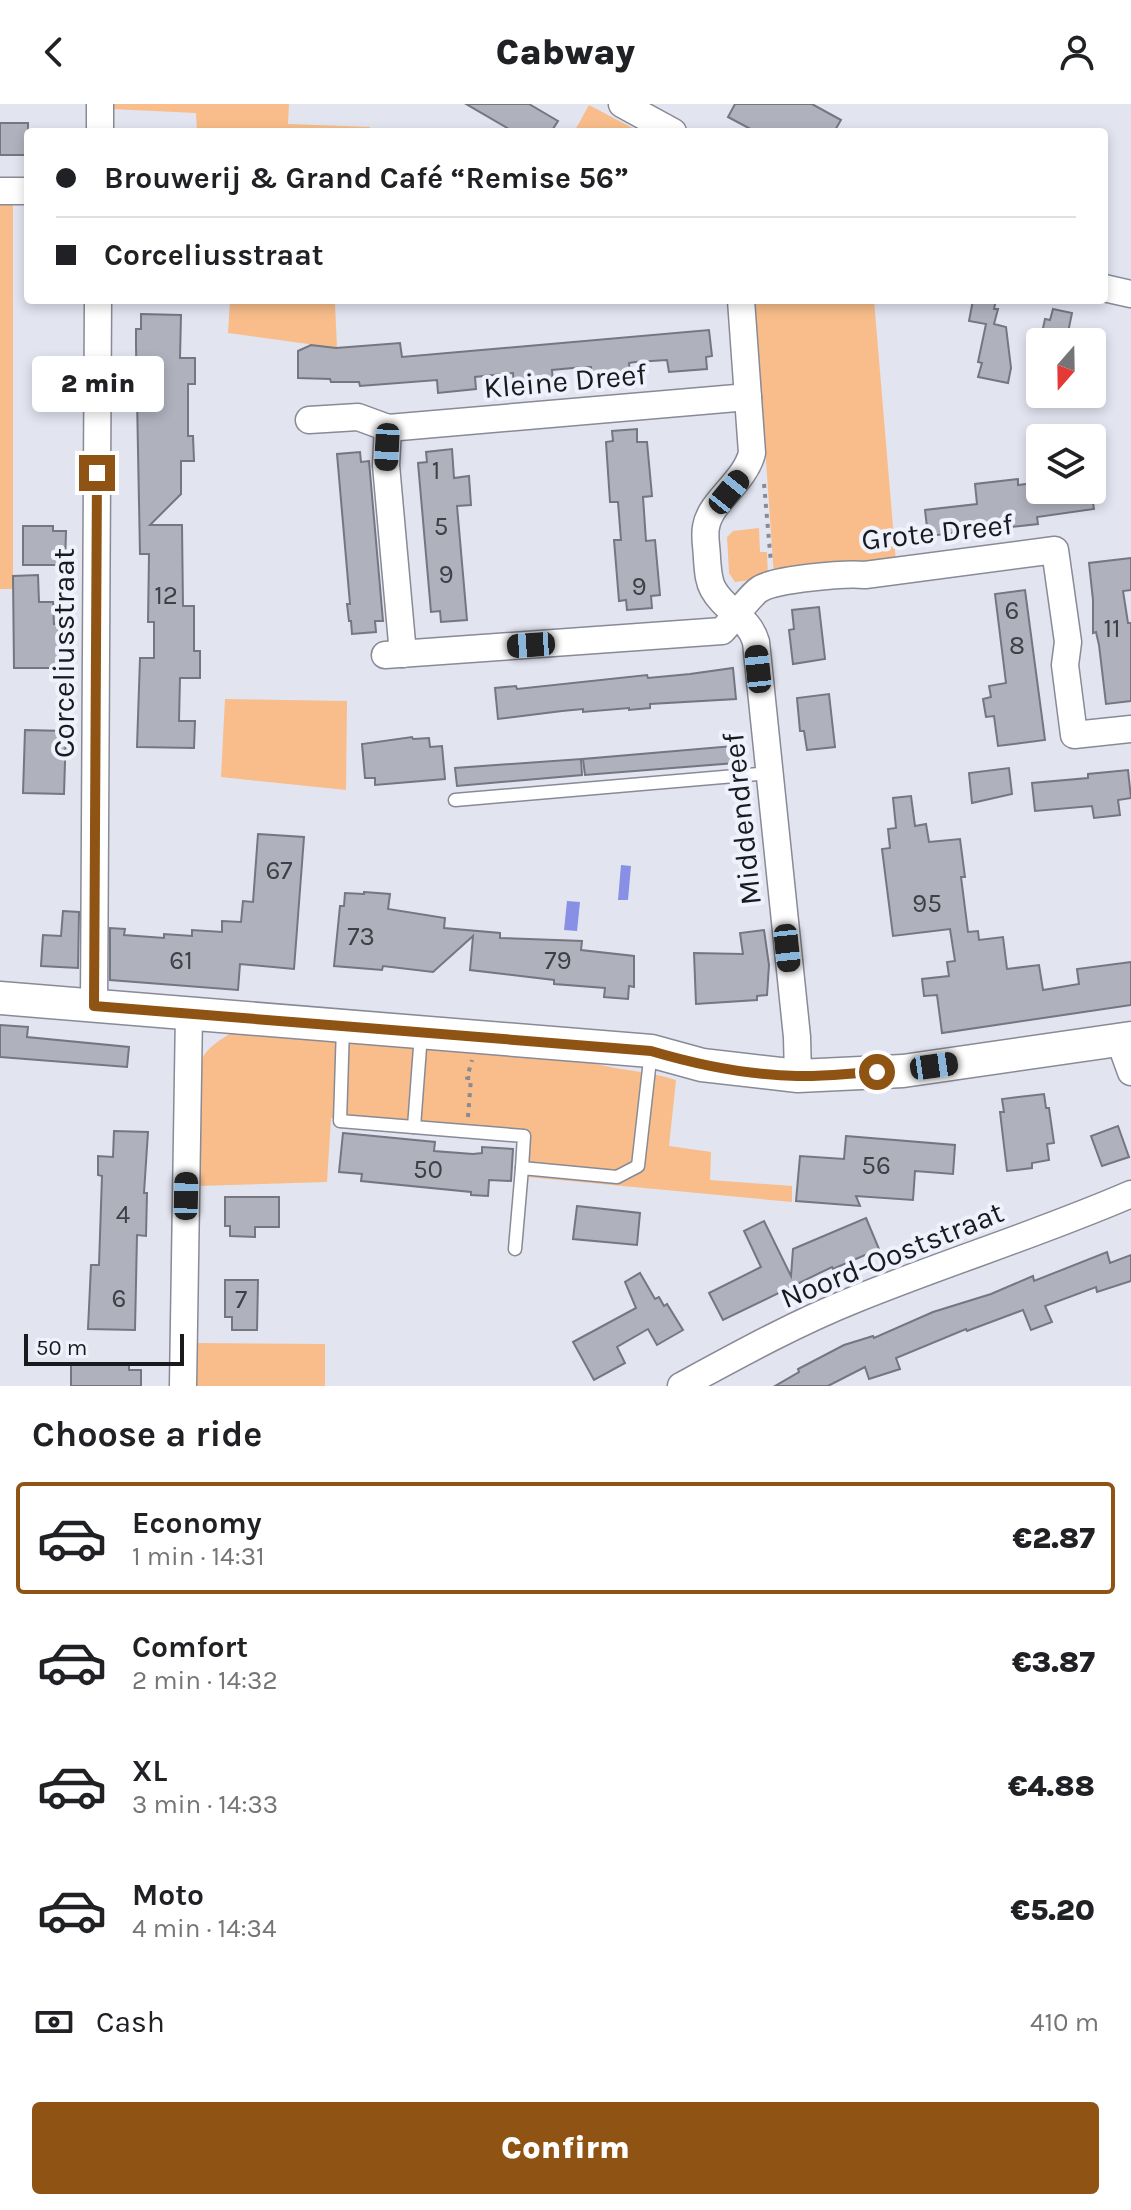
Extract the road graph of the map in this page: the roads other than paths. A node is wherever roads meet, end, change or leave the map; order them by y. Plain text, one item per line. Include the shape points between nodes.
1 (100, 104) edge
2 (622, 104) edge
3 (100, 128) edge
4 (666, 128) edge
5 (0, 191) edge
6 (24, 191) edge
7 (1108, 289) edge
8 (1131, 294) edge
9 (98, 304) edge
10 (741, 304) edge
11 (748, 397) junction
12 (309, 420) dead end
13 (388, 428) junction
14 (738, 614) junction
15 (1131, 729) edge
16 (769, 773) junction
17 (455, 800) dead end
18 (0, 998) edge
19 (94, 1006) junction
20 (189, 1013) junction
21 (343, 1027) junction
22 (421, 1033) junction
23 (1125, 1039) edge
24 (651, 1051) junction
25 (1131, 1072) edge
26 (798, 1076) junction
27 (414, 1127) junction
28 (522, 1168) junction
29 (1131, 1194) edge
30 (515, 1249) dead end
31 (183, 1386) edge
32 (681, 1386) edge

1 - 3 street
2 - 4 street
5 - 6 street
7 - 8 street
9 - 19 street, Corceliusstraat
10 - 11 street
11 - 13 street, Kleine Dreef
11 - 14 street, Middendreef via 752,453 706,527 711,587
12 - 13 street, Kleine Dreef via 358,417
13 - 14 street via 394,654 722,631
14 - 15 street, Grote Dreef via 759,589 773,585 1055,550 1074,735
14 - 16 street, Middendreef via 756,642
16 - 17 lane
16 - 26 street, Middendreef
18 - 19 street
19 - 20 street
20 - 21 street
20 - 31 street
21 - 22 street
21 - 27 lane via 340,1121
22 - 24 street
22 - 27 lane
23 - 25 street
23 - 26 street via 903,1071
24 - 26 street via 702,1065
24 - 28 lane via 638,1166 617,1177
27 - 28 lane via 524,1136
28 - 30 lane
29 - 32 street, Noord-Ooststraat via 855,1299

